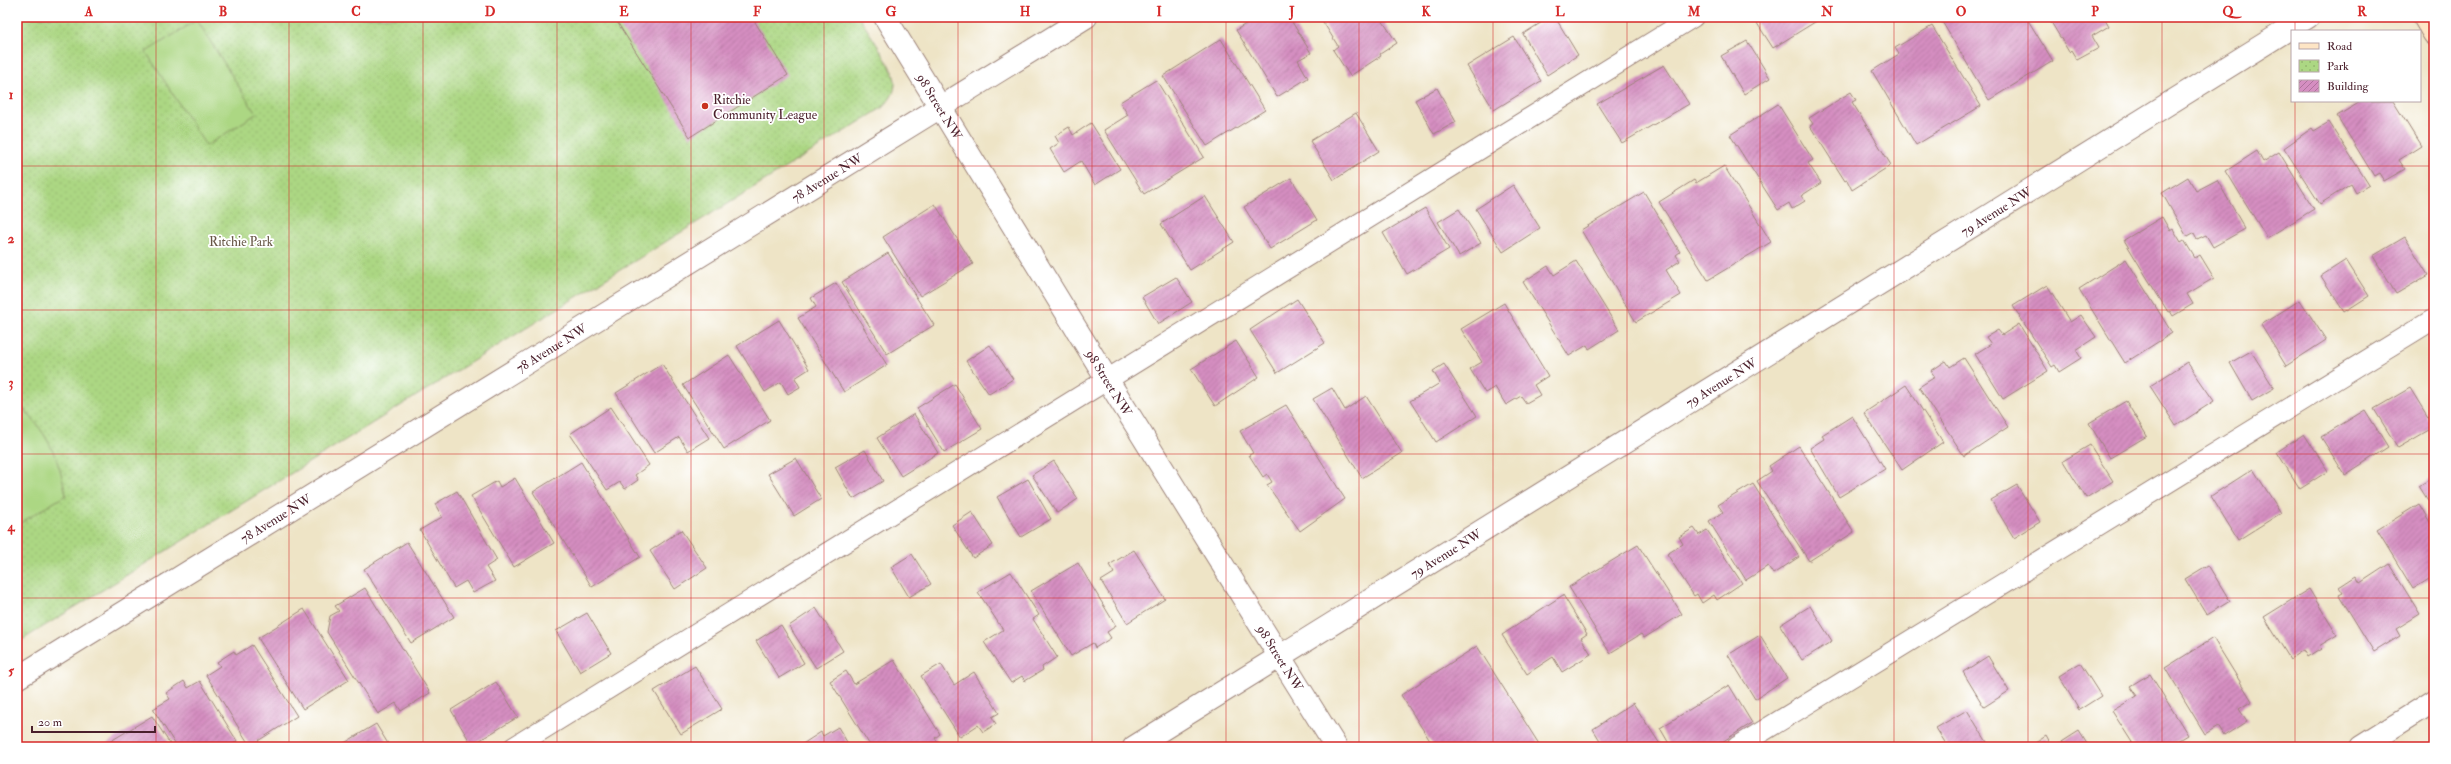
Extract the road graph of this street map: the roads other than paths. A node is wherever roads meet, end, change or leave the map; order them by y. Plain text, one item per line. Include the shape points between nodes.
1 (885, 17) edge
2 (1086, 17) edge
3 (1693, 17) edge
4 (2308, 17) edge
5 (2424, 17) edge
6 (2434, 34) edge
7 (941, 108) junction
8 (2434, 319) edge
9 (1107, 379) junction
10 (1280, 656) junction
11 (17, 678) edge
12 (2434, 701) edge
13 (514, 747) edge
14 (1134, 747) edge
15 (1336, 747) edge
16 (1738, 747) edge
17 (2361, 747) edge

1 - 7 street, 98 Street NW
2 - 7 street, 78 Avenue NW
3 - 9 lane
4 - 10 street, 79 Avenue NW
5 - 6 main road
7 - 9 street, 98 Street NW
7 - 11 street, 78 Avenue NW
8 - 16 lane
9 - 10 street, 98 Street NW
9 - 13 lane
10 - 14 street, 79 Avenue NW
10 - 15 street, 98 Street NW
12 - 17 street

